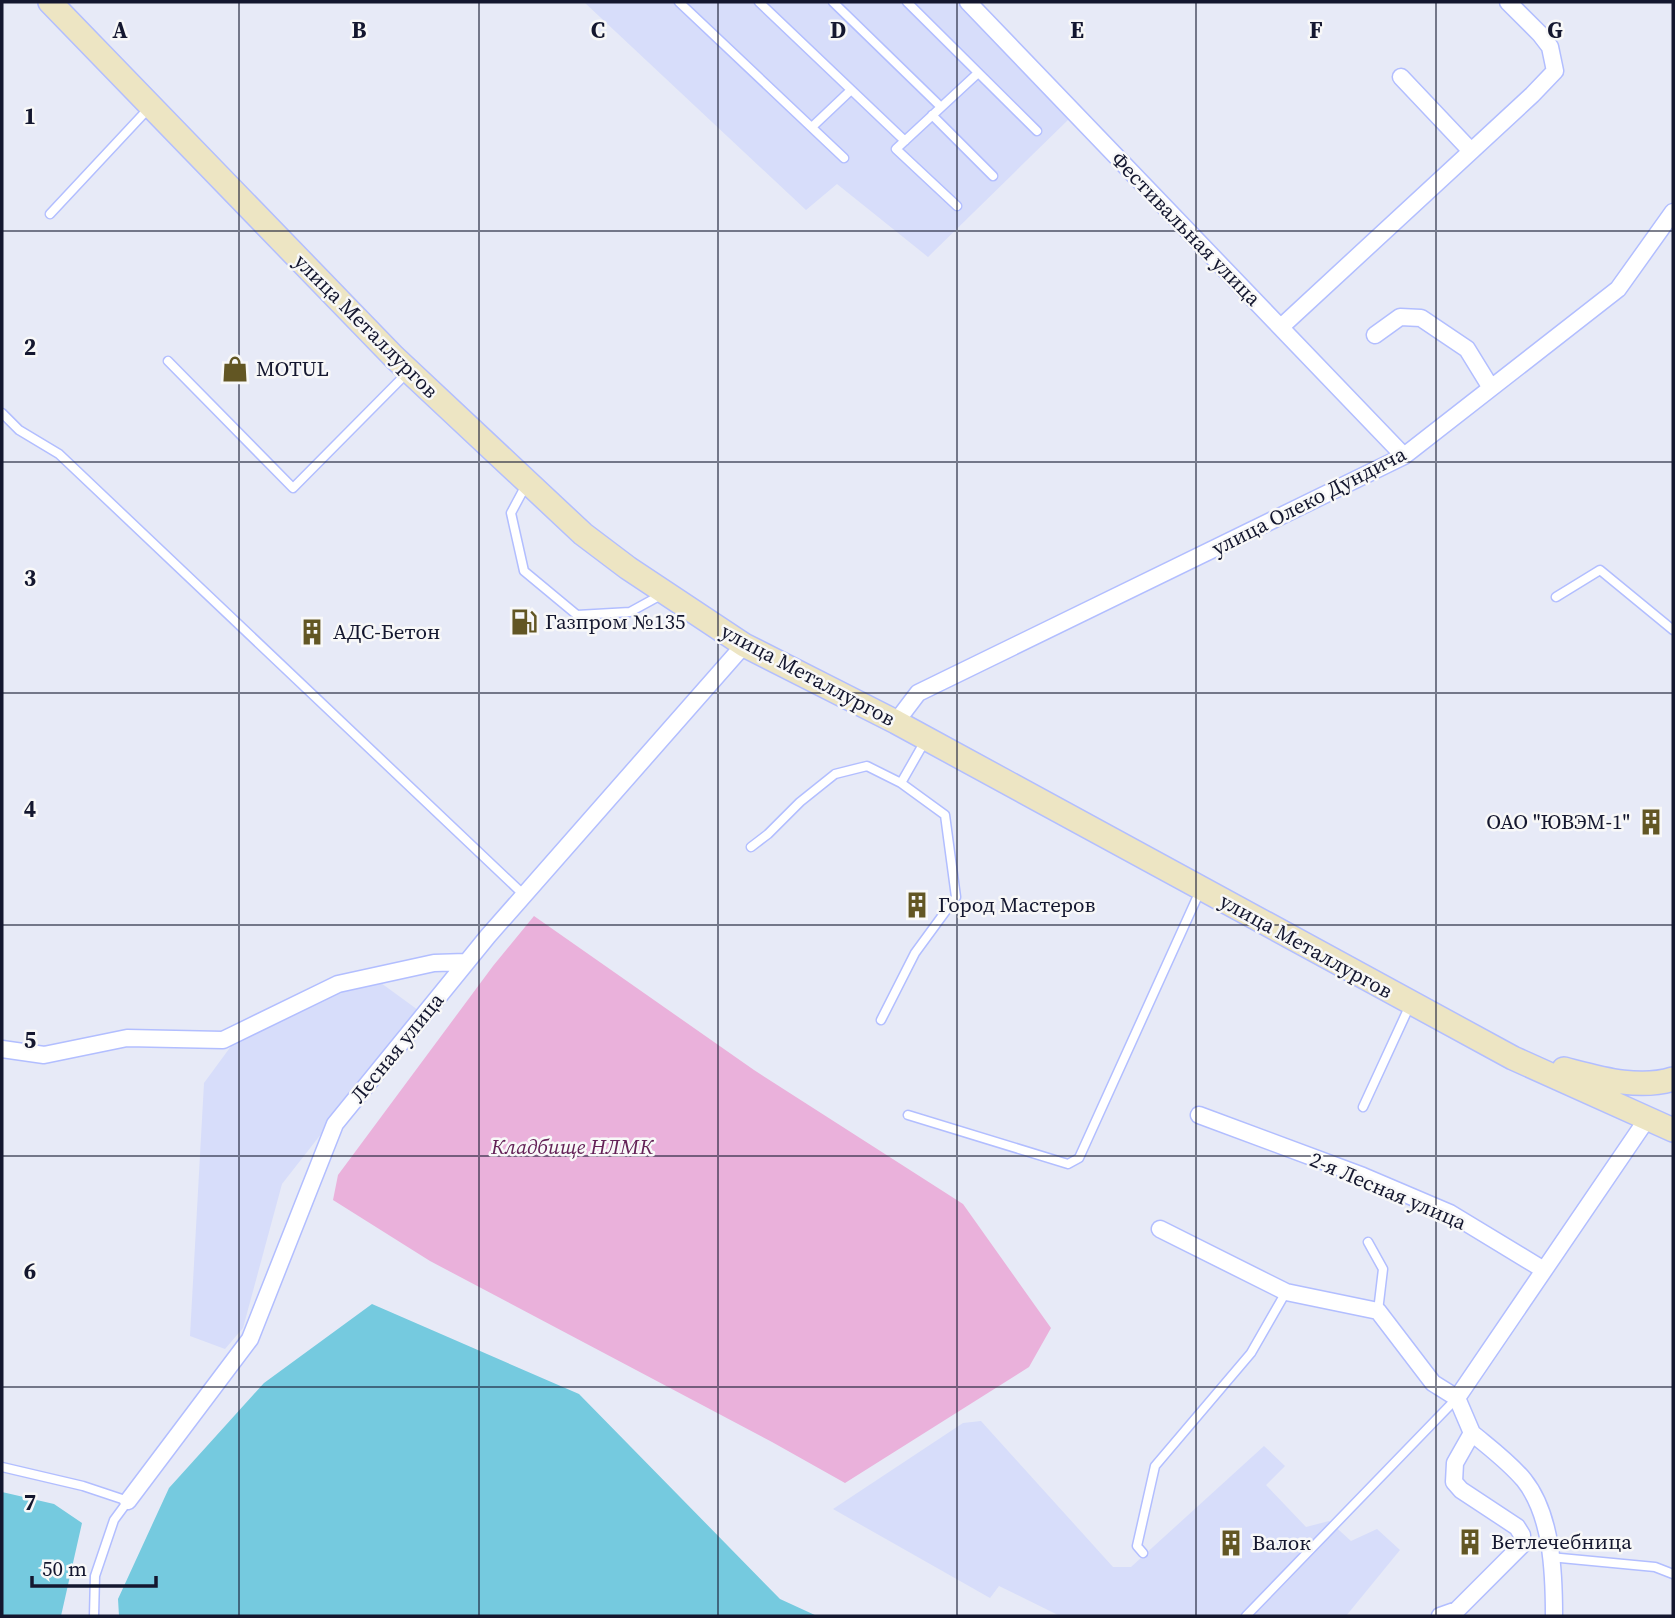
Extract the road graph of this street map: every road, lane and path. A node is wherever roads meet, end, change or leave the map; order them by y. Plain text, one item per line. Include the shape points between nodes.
1 (50, 2) edge
2 (679, 2) edge
3 (759, 2) edge
4 (833, 2) edge
5 (907, 2) edge
6 (968, 2) edge
7 (1507, 2) edge
8 (978, 73) junction
9 (1401, 78) dead end
10 (850, 91) junction
11 (151, 106) junction
12 (941, 107) junction
13 (932, 115) junction
14 (812, 128) junction
15 (1037, 131) dead end
16 (905, 141) junction
17 (1471, 151) junction
18 (844, 158) dead end
19 (993, 176) dead end
20 (957, 206) dead end
21 (1673, 212) edge
22 (50, 214) dead end
23 (1281, 327) junction
24 (1375, 335) dead end
25 (168, 360) dead end
26 (409, 371) junction
27 (1491, 388) junction
28 (2, 413) edge
29 (1404, 456) junction
30 (527, 482) junction
31 (665, 593) junction
32 (1556, 597) dead end
33 (1673, 630) edge
34 (744, 645) junction
35 (896, 722) junction
36 (926, 738) junction
37 (901, 783) junction
38 (751, 847) dead end
39 (1201, 888) junction
40 (524, 895) junction
41 (466, 962) junction
42 (1411, 1003) junction
43 (881, 1020) dead end
44 (2, 1049) edge
45 (1513, 1058) junction
46 (1673, 1079) edge
47 (1363, 1107) dead end
48 (908, 1115) dead end
49 (1199, 1115) dead end
50 (1647, 1119) junction
51 (1673, 1130) edge
52 (1160, 1229) dead end
53 (1368, 1242) dead end
54 (1544, 1270) junction
55 (1286, 1292) junction
56 (1378, 1311) junction
57 (1457, 1398) junction
58 (1472, 1433) junction
59 (2, 1467) edge
60 (128, 1501) junction
61 (1143, 1553) dead end
62 (1550, 1557) junction
63 (1673, 1574) edge
64 (94, 1616) edge
65 (1246, 1616) edge
66 (1440, 1616) edge
67 (1554, 1616) edge

1 - 11 main road, улица Металлургов
2 - 14 lane
3 - 10 lane
4 - 12 lane
5 - 8 lane
6 - 23 street, Фестивальная улица
7 - 17 street via 1541,34 1550,47 1555,71
8 - 12 lane
8 - 15 lane
9 - 17 street
10 - 14 lane
10 - 16 lane
11 - 22 lane
11 - 26 main road, улица Металлургов
12 - 13 lane
13 - 16 lane
13 - 19 lane
14 - 18 lane
16 - 20 lane via 896,149
17 - 23 street
21 - 27 street, улица Олеко Дундича via 1618,289
23 - 29 street, Фестивальная улица
24 - 27 street via 1400,317 1421,318 1467,349
25 - 26 lane via 293,488
26 - 30 main road, улица Металлургов
27 - 29 street, улица Олеко Дундича
28 - 40 lane via 19,430 59,454
29 - 35 street, улица Олеко Дундича via 918,693
30 - 31 main road, улица Металлургов via 583,534
30 - 31 lane via 511,513 524,571 577,615 630,612
31 - 34 main road, улица Металлургов
32 - 33 lane via 1600,570
34 - 35 main road, улица Металлургов
34 - 40 street, Лесная улица
35 - 36 main road, улица Металлургов
36 - 37 lane
36 - 39 main road, улица Металлургов
37 - 38 lane via 867,766 835,774
37 - 43 lane via 945,815 956,897 915,953
39 - 42 main road, улица Металлургов
39 - 48 lane via 1079,1158 1068,1164
40 - 41 street, Лесная улица
41 - 44 street via 434,963 338,984 223,1040 127,1038 44,1055
41 - 60 street, Лесная улица via 335,1124 250,1339
42 - 45 main road, улица Металлургов
42 - 47 lane
45 - 46 main road via 1626,1083 1658,1084
45 - 50 main road, улица Металлургов
49 - 54 street, 2-я Лесная улица via 1450,1213
50 - 51 main road, улица Металлургов
50 - 54 street
52 - 55 street
53 - 56 lane via 1383,1269
54 - 57 street
55 - 56 street
55 - 61 lane via 1251,1353 1155,1466 1137,1546
56 - 57 street via 1433,1382
57 - 58 street
57 - 65 lane
58 - 62 street via 1525,1482 1539,1507
58 - 66 street via 1455,1463 1454,1482 1517,1527 1522,1545 1457,1610
59 - 60 lane
60 - 64 lane via 114,1520 95,1576
62 - 63 lane via 1655,1567
62 - 67 street

